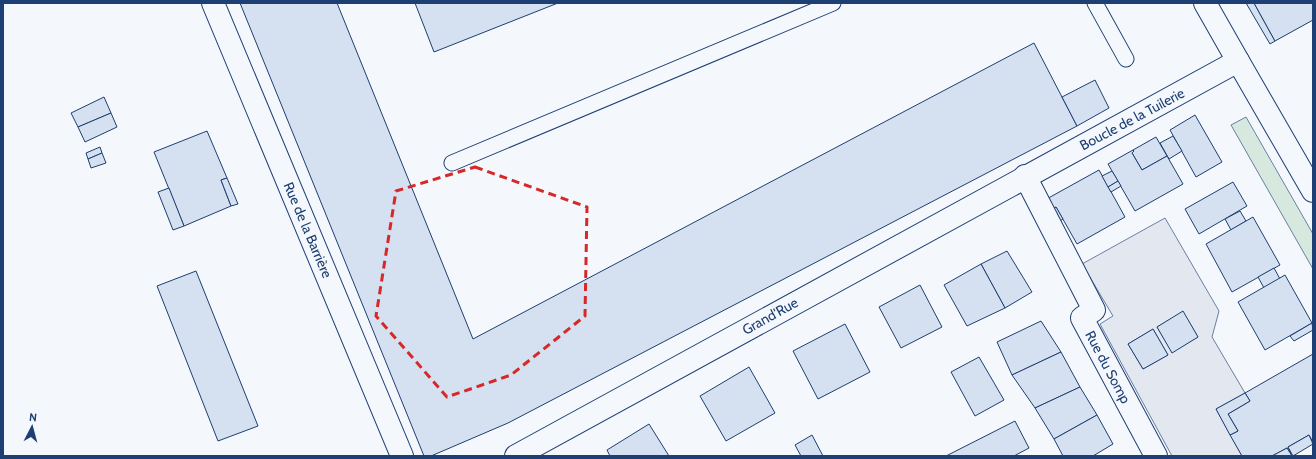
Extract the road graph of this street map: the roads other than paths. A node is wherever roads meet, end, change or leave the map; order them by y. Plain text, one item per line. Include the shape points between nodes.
1 (213, 3) edge
2 (833, 3) edge
3 (1095, 3) edge
4 (1205, 3) edge
5 (1126, 59) dead end
6 (1238, 61) junction
7 (452, 163) dead end
8 (1025, 176) junction
9 (1313, 191) edge
10 (402, 456) edge
11 (516, 456) edge
12 (1156, 456) edge

1 - 10 street, Rue de la Barrière
2 - 7 lane
3 - 5 lane
4 - 6 street
6 - 8 street, Boucle de la Tuilerie
6 - 9 street
8 - 11 street, Grand'Rue
8 - 12 street, Rue du Somp via 1094,310 1082,318

